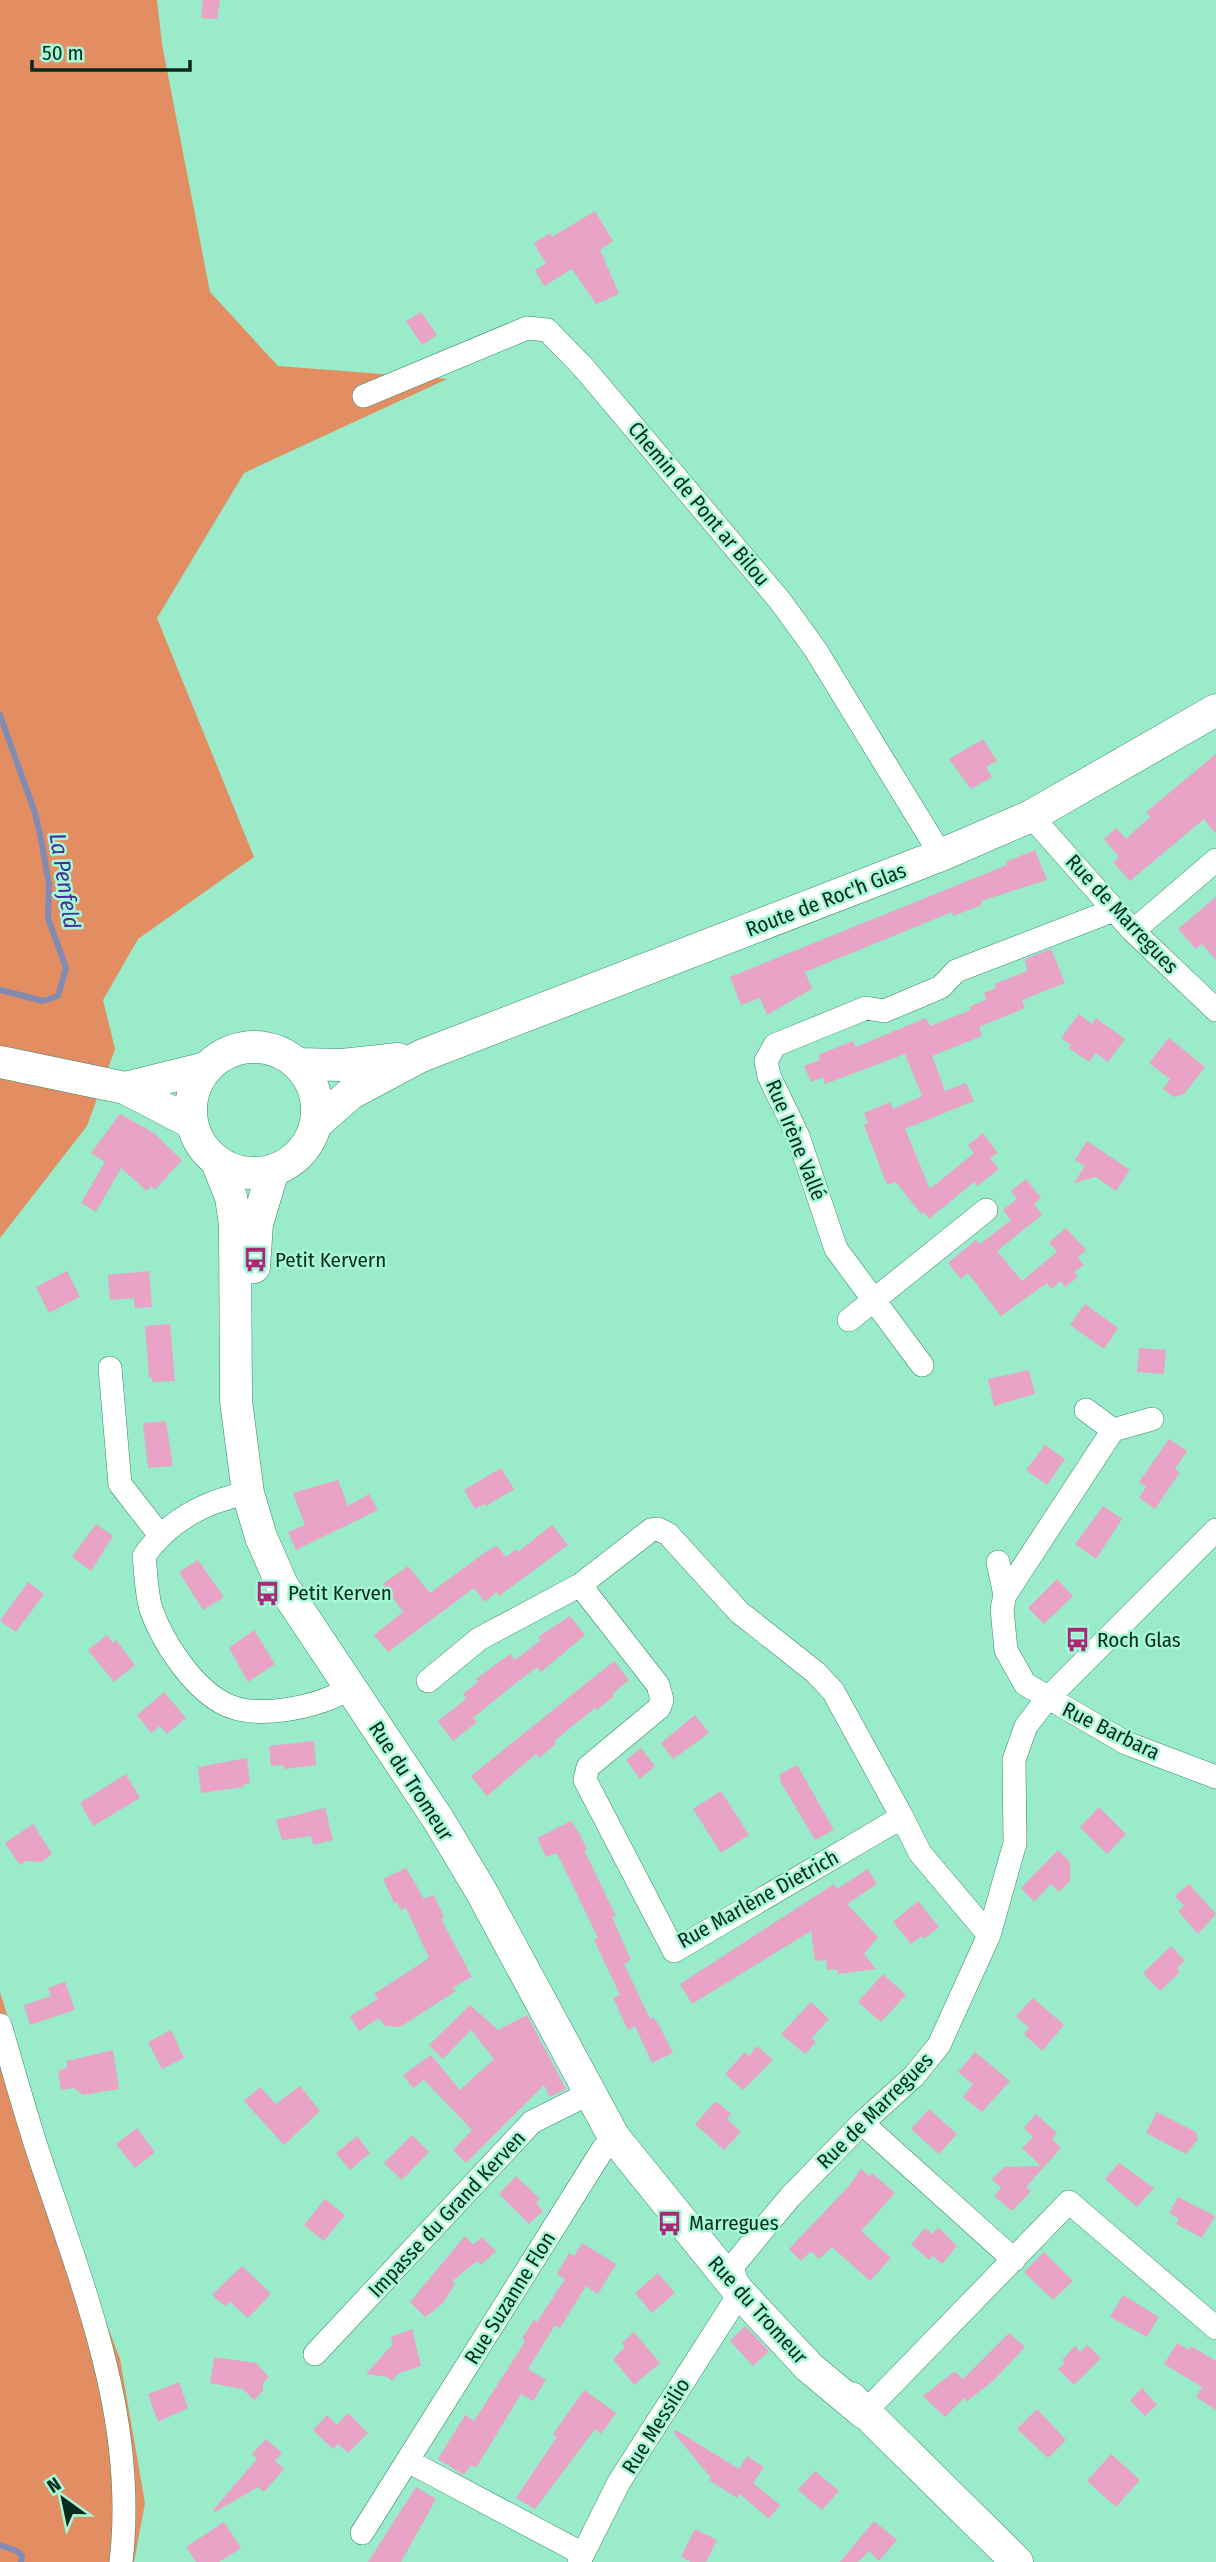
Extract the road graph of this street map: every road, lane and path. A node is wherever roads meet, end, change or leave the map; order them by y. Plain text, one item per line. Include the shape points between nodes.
1 (364, 396) dead end
2 (1216, 710) edge
3 (1031, 816) junction
4 (941, 855) junction
5 (1216, 860) edge
6 (1114, 910) junction
7 (1133, 931) junction
8 (1216, 1010) edge
9 (421, 1056) junction
10 (0, 1062) edge
11 (298, 1064) junction
12 (206, 1068) junction
13 (125, 1088) junction
14 (192, 1123) junction
15 (316, 1124) junction
16 (216, 1162) junction
17 (274, 1170) junction
18 (986, 1210) dead end
19 (873, 1300) junction
20 (849, 1320) dead end
21 (922, 1365) dead end
22 (110, 1367) dead end
23 (1086, 1410) dead end
24 (1152, 1419) dead end
25 (1113, 1430) junction
26 (246, 1480) junction
27 (1216, 1530) edge
28 (159, 1534) junction
29 (998, 1562) dead end
30 (580, 1585) junction
31 (1004, 1595) junction
32 (428, 1681) dead end
33 (349, 1688) junction
34 (1047, 1699) junction
35 (1216, 1777) edge
36 (902, 1817) junction
37 (989, 1935) junction
38 (0, 2025) edge
39 (592, 2092) junction
40 (862, 2123) junction
41 (614, 2137) junction
42 (1014, 2260) junction
43 (736, 2280) junction
44 (1216, 2328) edge
45 (315, 2354) dead end
46 (864, 2413) junction
47 (408, 2460) junction
48 (362, 2533) dead end
49 (581, 2558) edge
50 (121, 2562) edge
51 (1017, 2562) edge

1 - 4 street, Chemin de Pont ar Bilou via 527,328 547,330 781,602 815,649
2 - 3 main road, Route de Roc'h Glas
3 - 4 main road, Route de Roc'h Glas
3 - 6 street, Rue de Marregues
4 - 9 main road, Route de Roc'h Glas
5 - 7 street
6 - 7 street, Rue de Marregues
6 - 19 street, Rue Irène Vallé via 956,971 941,987 884,1011 866,1008 775,1045 766,1061 769,1076 798,1136 836,1249
7 - 8 street, Rue de Marregues
9 - 11 main road, Route de Roc'h Glas via 342,1065
9 - 15 main road, Route de Roc'h Glas via 350,1094
10 - 13 main road
11 - 12 main road via 276,1051 252,1046 235,1049
11 - 15 main road via 315,1092
12 - 13 main road
12 - 14 main road via 192,1094
13 - 14 main road
14 - 16 main road
15 - 17 main road via 293,1160
16 - 17 main road via 250,1173
16 - 26 main road, Rue du Tromeur via 235,1225 236,1401
17 - 26 main road, Rue du Tromeur via 257,1224
18 - 19 street
19 - 20 street
19 - 21 street, Rue Irène Vallé
22 - 28 street via 120,1484
23 - 25 street
24 - 25 street
25 - 31 street
26 - 28 street
26 - 33 main road, Rue du Tromeur via 261,1538 282,1585
27 - 34 street, Rue de Marregues
28 - 33 street via 144,1556 150,1608 193,1677 221,1702 249,1713 311,1705
29 - 31 street, Rue Barbara
30 - 32 street via 480,1639
30 - 36 street via 651,1530 668,1534 739,1612 833,1691
30 - 36 street, Rue Marlène Dietrich via 661,1693 659,1708 588,1767 585,1780 674,1951
31 - 34 street, Rue Barbara via 1006,1650 1011,1663 1025,1684
33 - 39 main road, Rue du Tromeur via 438,1819
34 - 35 street, Rue Barbara via 1126,1743
34 - 37 street, Rue de Marregues via 1026,1726 1014,1759 1014,1843
36 - 37 street via 920,1853
37 - 40 street, Rue de Marregues via 939,2045 914,2076
38 - 50 street via 104,2352 123,2448 126,2522
39 - 41 main road, Rue du Tromeur
39 - 43 main road, Rue du Tromeur
39 - 45 street, Impasse du Grand Kerven via 532,2122
40 - 42 street
40 - 43 street, Rue de Marregues via 790,2197
41 - 43 main road, Rue du Tromeur
41 - 47 street, Rue Suzanne Flon
42 - 44 street via 1069,2202
42 - 46 street
43 - 46 main road, Rue du Tromeur
43 - 49 street, Rue Messilio
46 - 51 main road, Rue du Tromeur
47 - 48 street, Rue Suzanne Flon
47 - 49 street

